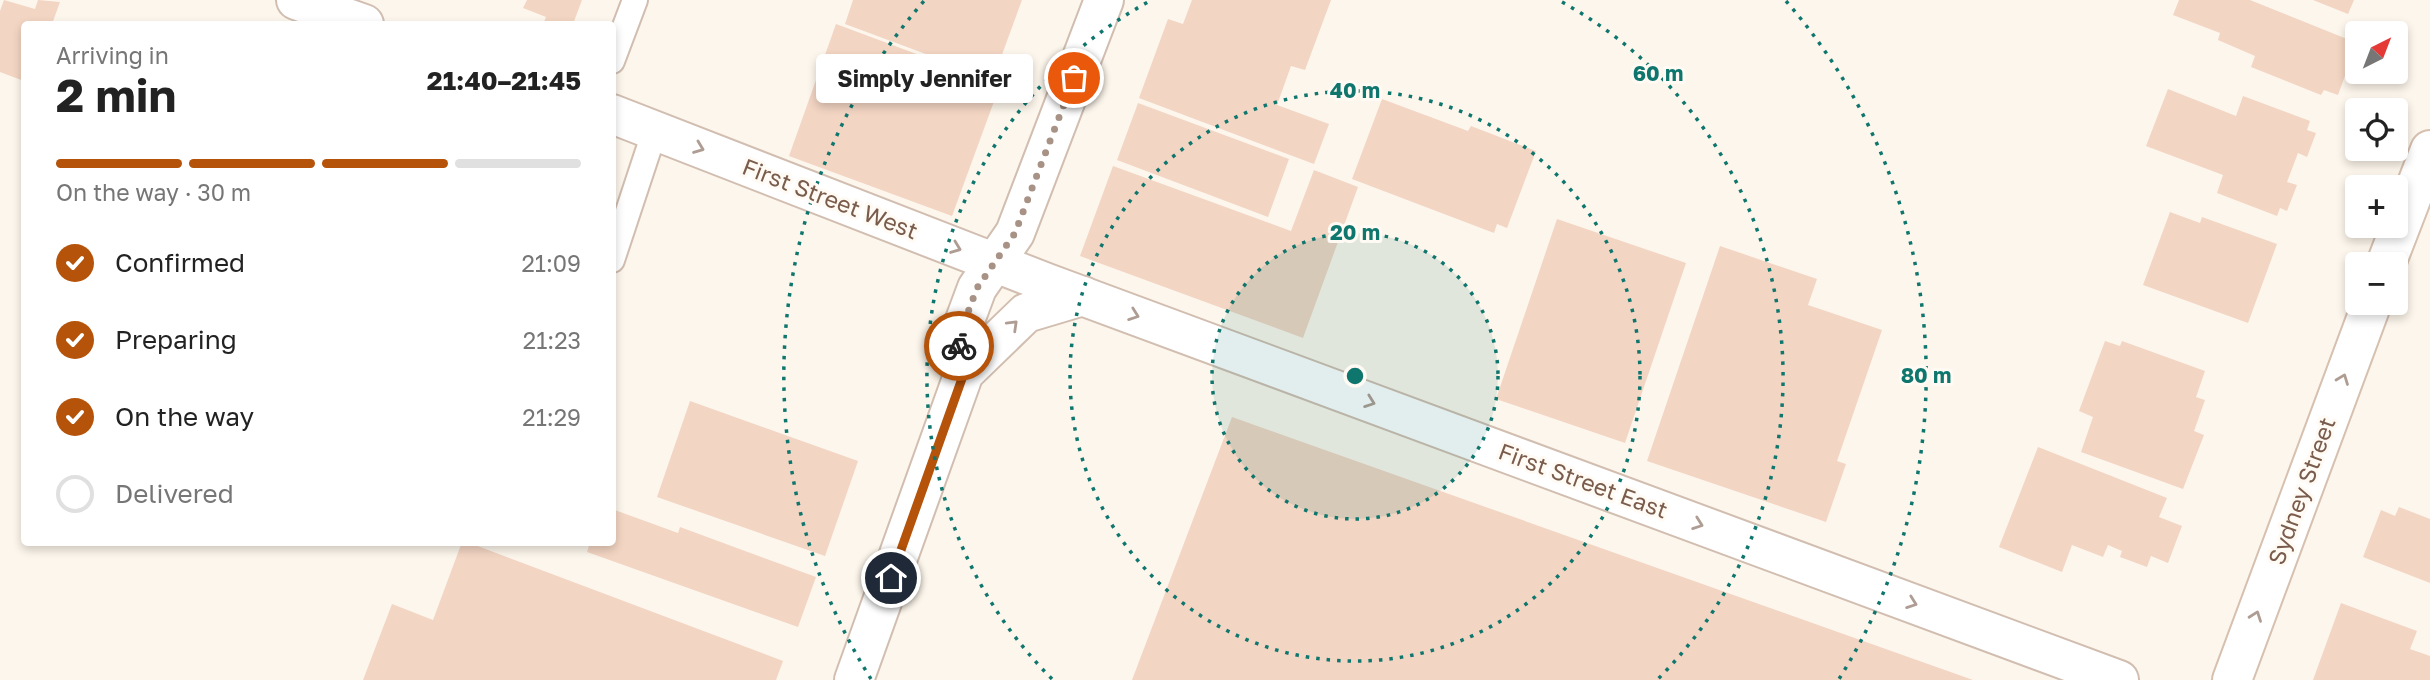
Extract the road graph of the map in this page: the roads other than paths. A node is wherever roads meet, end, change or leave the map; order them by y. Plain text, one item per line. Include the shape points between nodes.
1 (296, 0) edge
2 (635, 0) edge
3 (1104, 0) edge
4 (356, 21) edge
5 (616, 50) edge
6 (616, 115) edge
7 (655, 130) junction
8 (2430, 150) edge
9 (616, 248) edge
10 (2391, 252) edge
11 (995, 263) junction
12 (1047, 283) joint
13 (1083, 296) junction
14 (2368, 315) edge
15 (964, 373) junction
16 (854, 680) edge
17 (2119, 680) edge
18 (2232, 680) edge

1 - 4 street
2 - 5 lane
3 - 11 street via 1015,233
6 - 7 street, First Street West
7 - 9 lane
7 -> 11 street, First Street West
8 - 10 street
11 - 12 street, First Street West
11 - 15 street via 977,288 958,339
12 - 13 street, First Street East
15 -> 13 street via 1026,313
13 -> 17 street, First Street East
18 -> 14 street, Sydney Street
15 - 16 street

